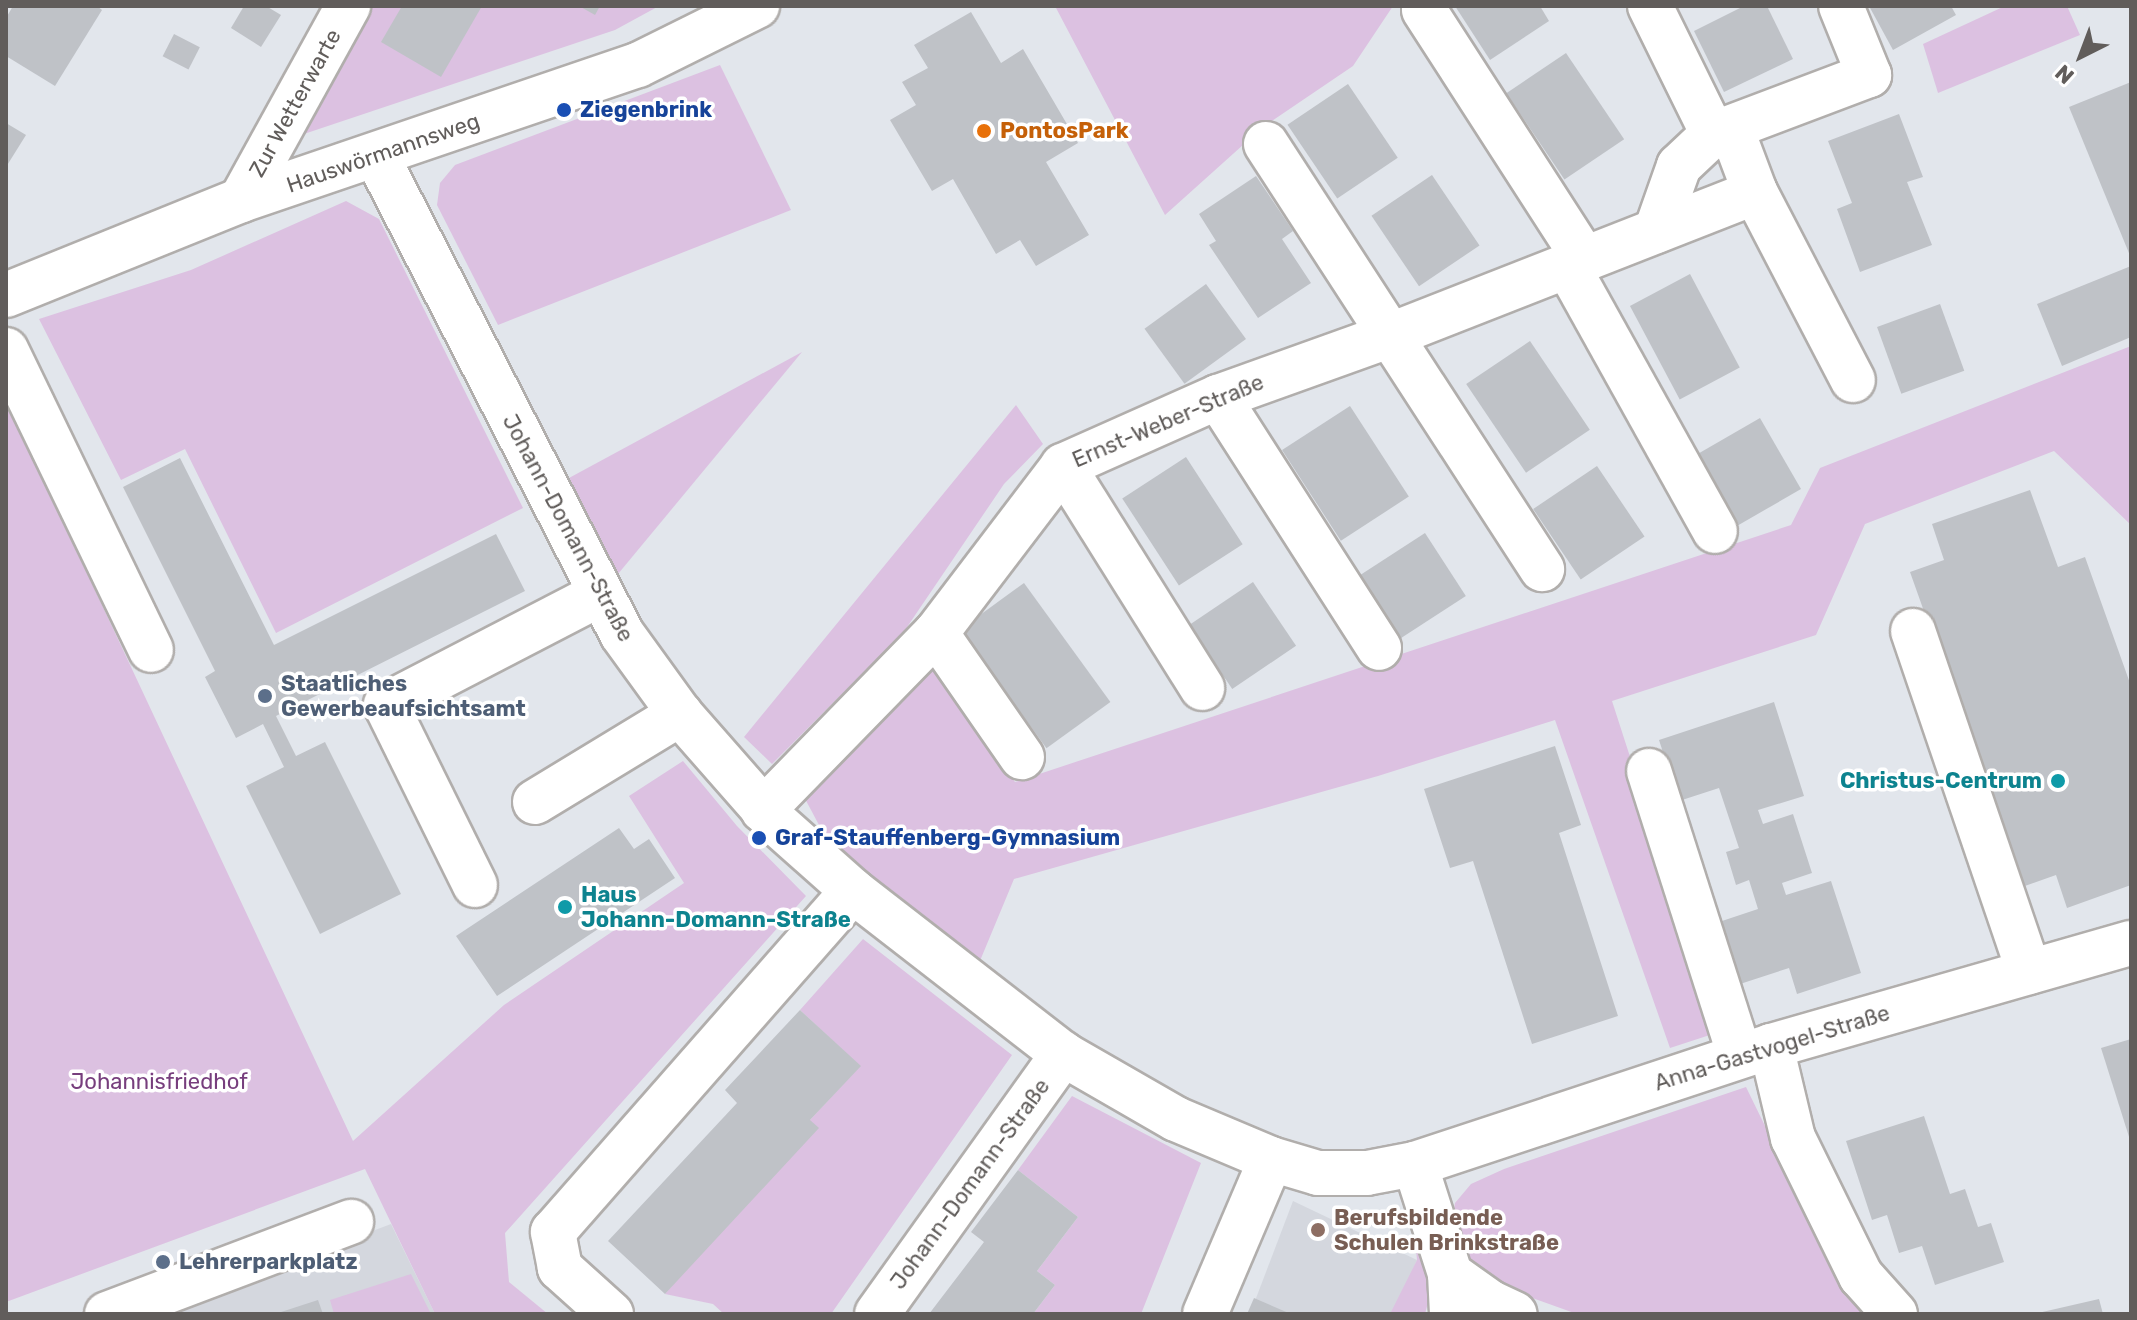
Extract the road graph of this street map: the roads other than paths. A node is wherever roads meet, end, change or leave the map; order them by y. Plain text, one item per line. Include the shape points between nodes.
1 (348, 6) edge
2 (757, 6) edge
3 (1650, 6) edge
4 (1841, 6) edge
5 (1424, 10) dead end
6 (1722, 131) junction
7 (1266, 144) dead end
8 (377, 157) junction
9 (1755, 192) junction
10 (241, 200) junction
11 (1656, 231) junction
12 (1576, 264) junction
13 (6, 295) edge
14 (1391, 335) junction
15 (6, 350) edge
16 (1853, 380) dead end
17 (1218, 397) junction
18 (1063, 466) junction
19 (1715, 531) dead end
20 (1542, 569) dead end
21 (600, 594) junction
22 (1913, 631) dead end
23 (936, 633) junction
24 (1379, 648) dead end
25 (151, 650) dead end
26 (1202, 688) dead end
27 (680, 714) junction
28 (1022, 757) dead end
29 (1649, 771) dead end
30 (535, 802) dead end
31 (763, 810) junction
32 (475, 885) dead end
33 (853, 891) junction
34 (2131, 943) edge
35 (2029, 972) junction
36 (1756, 1051) junction
37 (1063, 1054) junction
38 (1271, 1159) junction
39 (1415, 1164) junction
40 (351, 1222) dead end
41 (1451, 1294) edge
42 (107, 1314) edge
43 (611, 1314) edge
44 (877, 1314) edge
45 (1205, 1314) edge
46 (1515, 1314) edge
47 (1895, 1314) edge

1 - 10 street, Zur Wetterwarte
2 - 8 street, Hauswörmannsweg via 638,65
3 - 6 street
4 - 6 street via 1869,75
5 - 12 street
6 - 9 street
6 - 11 street via 1679,166
7 - 14 street
8 - 10 street, Hauswörmannsweg
8 - 21 street, Johann-Domann-Straße
9 - 11 street, Ernst-Weber-Straße
9 - 16 street
10 - 13 street, Hauswörmannsweg
11 - 12 street, Ernst-Weber-Straße
12 - 14 street, Ernst-Weber-Straße
12 - 19 street
14 - 17 street, Ernst-Weber-Straße
14 - 20 street
15 - 25 street
17 - 18 street, Ernst-Weber-Straße
17 - 24 street
18 - 23 street, Ernst-Weber-Straße
18 - 26 street
21 - 27 street, Johann-Domann-Straße
21 - 32 street via 386,705
22 - 35 street
23 - 28 street
23 - 31 street, Ernst-Weber-Straße
27 - 30 street
27 - 31 street, Johann-Domann-Straße
29 - 36 street
31 - 33 street, Johann-Domann-Straße
33 - 37 street, Johann-Domann-Straße
33 - 43 street via 553,1232 560,1268
34 - 35 street, Anna-Gastvogel-Straße
35 - 36 street, Anna-Gastvogel-Straße
36 - 39 street, Anna-Gastvogel-Straße
36 - 47 street via 1861,1276
37 - 38 street, Johann-Domann-Straße via 1176,1119
37 - 44 street, Johann-Domann-Straße
38 - 39 street, Johann-Domann-Straße via 1318,1173 1367,1173
38 - 45 street
39 - 41 street
40 - 42 street
41 - 46 street

